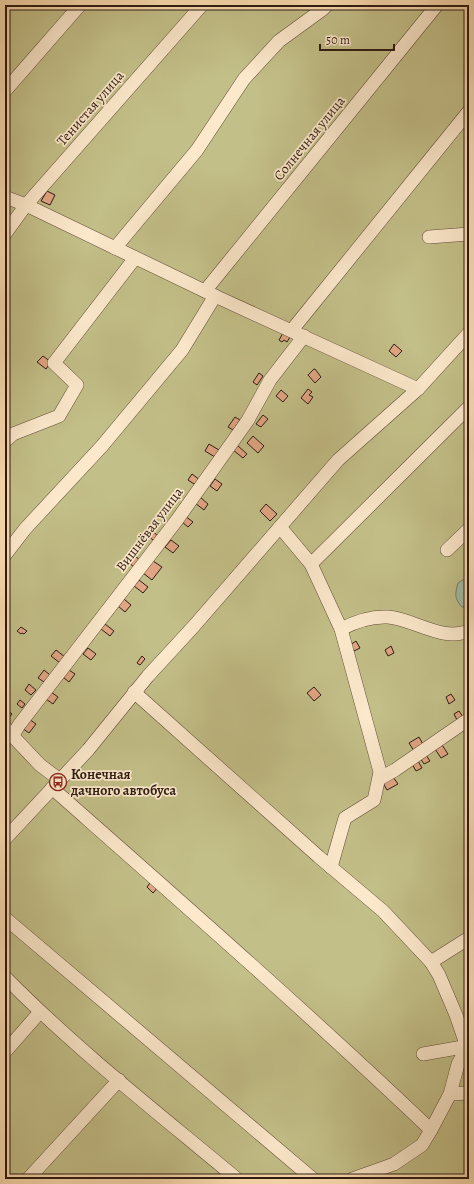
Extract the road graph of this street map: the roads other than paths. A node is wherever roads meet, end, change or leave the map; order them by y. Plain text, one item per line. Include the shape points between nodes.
1 (80, 5) edge
2 (202, 5) edge
3 (327, 5) edge
4 (437, 5) edge
5 (5, 91) edge
6 (469, 111) edge
7 (5, 197) edge
8 (26, 205) junction
9 (5, 234) edge
10 (469, 234) edge
11 (429, 237) dead end
12 (115, 248) junction
13 (135, 258) junction
14 (210, 294) junction
15 (292, 330) junction
16 (469, 333) edge
17 (304, 336) junction
18 (418, 389) junction
19 (469, 407) edge
20 (5, 441) edge
21 (280, 527) junction
22 (469, 529) edge
23 (448, 550) dead end
24 (5, 555) edge
25 (311, 564) junction
26 (341, 629) junction
27 (469, 631) edge
28 (134, 692) junction
29 (469, 719) edge
30 (9, 732) edge
31 (379, 779) junction
32 (56, 784) junction
33 (5, 839) edge
34 (331, 867) junction
35 (5, 918) edge
36 (469, 938) edge
37 (430, 962) junction
38 (5, 977) edge
39 (40, 1012) junction
40 (468, 1046) edge
41 (5, 1052) edge
42 (422, 1054) dead end
43 (119, 1080) junction
44 (469, 1093) edge
45 (450, 1094) junction
46 (431, 1130) junction
47 (28, 1179) edge
48 (237, 1179) edge
49 (314, 1179) edge
50 (352, 1179) edge

1 - 5 street
2 - 8 street, Тенистая улица
3 - 12 street via 279,41 244,79 197,150
4 - 14 street, Солнечная улица
6 - 15 street
7 - 8 street
8 - 9 street, Тенистая улица
8 - 12 street
10 - 11 street
12 - 13 street
13 - 14 street
13 - 20 street via 54,363 76,385 59,416 12,434
14 - 15 street
14 - 24 street, Солнечная улица via 182,350 102,446
15 - 17 street
16 - 18 street
17 - 18 street
17 - 30 street, Вишнёвая улица via 270,380 248,420 177,520 19,725
18 - 21 street via 338,460
19 - 25 street
21 - 25 street
21 - 28 street
22 - 23 street
25 - 26 street
26 - 27 street via 366,618 388,617 445,633
26 - 31 street via 380,772
28 - 32 street via 88,750
28 - 34 street
29 - 31 street
30 - 32 street
31 - 34 street via 374,800 345,818
32 - 33 street
32 - 46 street
34 - 37 street via 383,911
35 - 49 street
36 - 37 street
37 - 40 street via 442,982
38 - 39 street
39 - 41 street
39 - 43 street
40 - 42 street
40 - 45 street via 458,1064
43 - 47 street
43 - 48 street
44 - 45 street
45 - 46 street
46 - 50 street via 422,1144 394,1164

